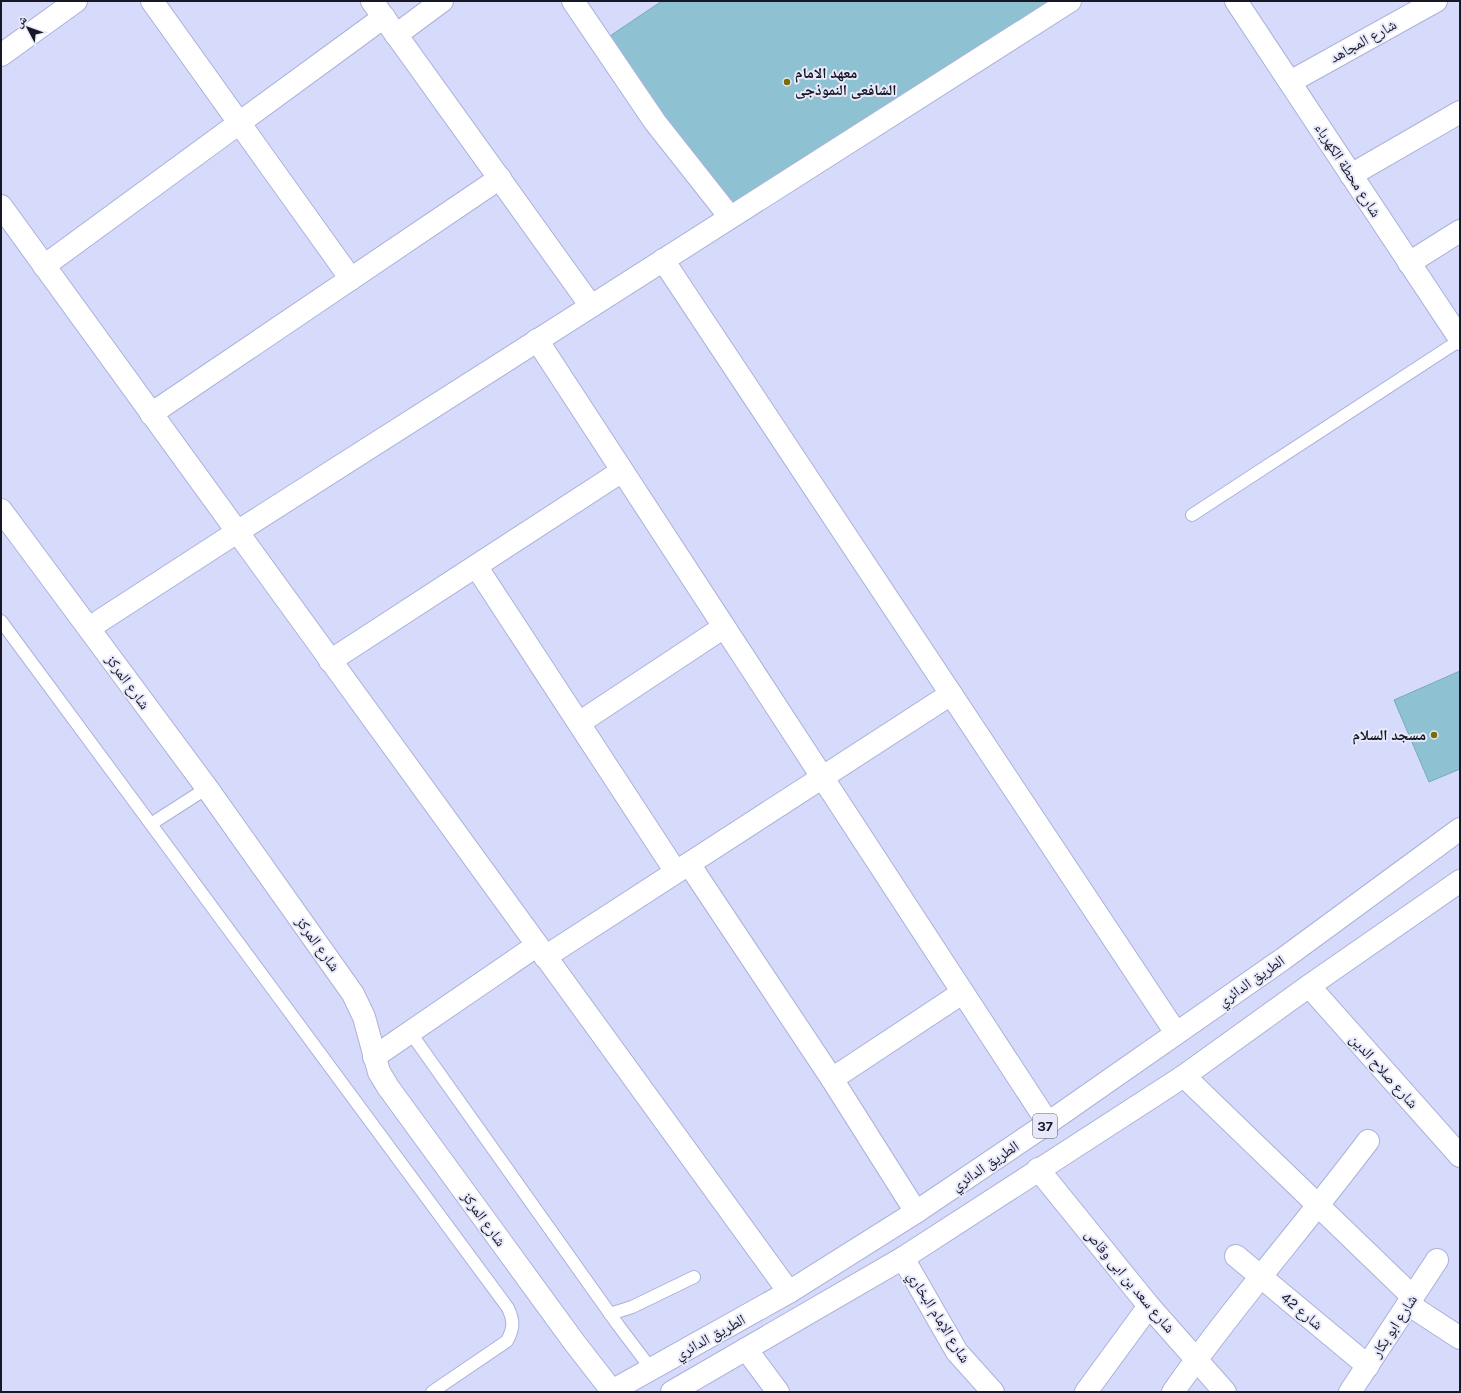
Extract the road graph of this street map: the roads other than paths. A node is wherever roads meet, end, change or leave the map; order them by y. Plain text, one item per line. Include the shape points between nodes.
1 (76, 1) edge
2 (152, 1) edge
3 (442, 1) edge
4 (573, 1) edge
5 (1070, 1) edge
6 (1236, 1) edge
7 (1436, 1) edge
8 (378, 9) edge
9 (396, 35) junction
10 (1, 55) edge
11 (1290, 82) junction
12 (1460, 112) edge
13 (239, 123) junction
14 (1351, 175) junction
15 (500, 178) junction
16 (1, 206) edge
17 (730, 218) junction
18 (1460, 231) edge
19 (663, 260) junction
20 (1409, 263) junction
21 (44, 266) junction
22 (351, 279) junction
23 (591, 306) junction
24 (1458, 331) edge
25 (537, 340) junction
26 (151, 414) junction
27 (622, 471) junction
28 (1, 510) edge
29 (1192, 515) dead end
30 (237, 532) junction
31 (476, 566) junction
32 (1, 621) edge
33 (724, 627) junction
34 (89, 628) junction
35 (330, 661) junction
36 (951, 694) junction
37 (579, 723) junction
38 (822, 778) junction
39 (207, 788) junction
40 (151, 824) junction
41 (1460, 829) edge
42 (682, 868) junction
43 (1460, 881) edge
44 (540, 951) junction
45 (1309, 986) junction
46 (962, 993) junction
47 (410, 1032) junction
48 (1176, 1033) junction
49 (374, 1057) junction
50 (1184, 1076) junction
51 (832, 1079) junction
52 (1048, 1123) junction
53 (1368, 1141) dead end
54 (1460, 1156) edge
55 (1038, 1169) junction
56 (1318, 1207) junction
57 (916, 1212) junction
58 (1236, 1256) dead end
59 (903, 1258) junction
60 (1437, 1260) dead end
61 (694, 1277) dead end
62 (1262, 1277) junction
63 (788, 1292) junction
64 (1411, 1300) junction
65 (1149, 1306) junction
66 (610, 1314) junction
67 (1460, 1338) edge
68 (746, 1349) junction
69 (1196, 1358) junction
70 (1368, 1366) junction
71 (652, 1370) junction
72 (611, 1391) edge
73 (432, 1392) edge
74 (672, 1392) edge
75 (778, 1392) edge
76 (993, 1392) edge
77 (1086, 1392) edge
78 (1173, 1392) edge
79 (1226, 1392) edge
80 (1350, 1392) edge

1 - 10 street
2 - 13 street
3 - 9 street
4 - 17 street via 655,122
5 - 17 street
6 - 11 street, شارع محطة الكهرباء
7 - 11 street, شارع المجاهد
8 - 9 street
8 - 13 street
9 - 15 street
11 - 14 street, شارع محطة الكهرباء
12 - 14 street
13 - 21 street
13 - 22 street
14 - 20 street, شارع محطة الكهرباء
15 - 22 street
15 - 23 street
16 - 21 street
17 - 19 street
18 - 20 street
19 - 23 street
19 - 36 street
20 - 24 street, شارع محطة الكهرباء
21 - 26 street
22 - 26 street
23 - 25 street
24 - 29 lane
25 - 27 street
25 - 30 street
26 - 30 street
27 - 31 street
27 - 33 street
28 - 34 street, شارع المركز
30 - 34 street
30 - 35 street
31 - 35 street
31 - 37 street
32 - 40 lane
33 - 37 street
33 - 38 street
34 - 39 street, شارع المركز
35 - 44 street
36 - 38 street
36 - 48 street
37 - 42 street
38 - 42 street
38 - 46 street
39 - 40 lane
39 - 49 street, شارع المركز via 353,994 364,1017
40 - 73 lane via 508,1308 513,1319 513,1330 507,1340
41 - 48 street, الطريق الدائري / 37 via 1283,960
42 - 44 street
42 - 51 street
43 - 45 street, الطريق الدائري / 37
44 - 47 street
44 - 63 street
45 - 50 street, الطريق الدائري / 37
45 - 54 street, شارع صلاح الدين
46 - 51 street
46 - 52 street
47 - 49 street
47 - 66 lane
48 - 52 street, الطريق الدائري / 37
49 - 72 street, شارع المركز via 388,1087
50 - 55 street, الطريق الدائري / 37
50 - 56 street
51 - 57 street
52 - 57 street, الطريق الدائري / 37
53 - 56 street
55 - 59 street, الطريق الدائري / 37
55 - 65 street, شارع سعد بن ابى وقاص
56 - 62 street
56 - 64 street
57 - 63 street, الطريق الدائري / 37
58 - 62 street, شارع 42
59 - 68 street, الطريق الدائري / 37
59 - 76 street, شارع الإمام البخاري via 957,1352
60 - 64 street, شارع ابو بكار
61 - 66 lane via 632,1307
62 - 69 street
62 - 70 street, شارع 42
63 - 71 street, الطريق الدائري / 37
64 - 67 street
64 - 70 street, شارع ابو بكار
65 - 69 street, شارع سعد بن ابى وقاص
65 - 77 street
66 - 71 lane
68 - 74 street, الطريق الدائري / 37
68 - 75 street
69 - 78 street
69 - 79 street, شارع سعد بن ابى وقاص
70 - 80 street, شارع ابو بكار
71 - 72 street, الطريق الدائري / 37

